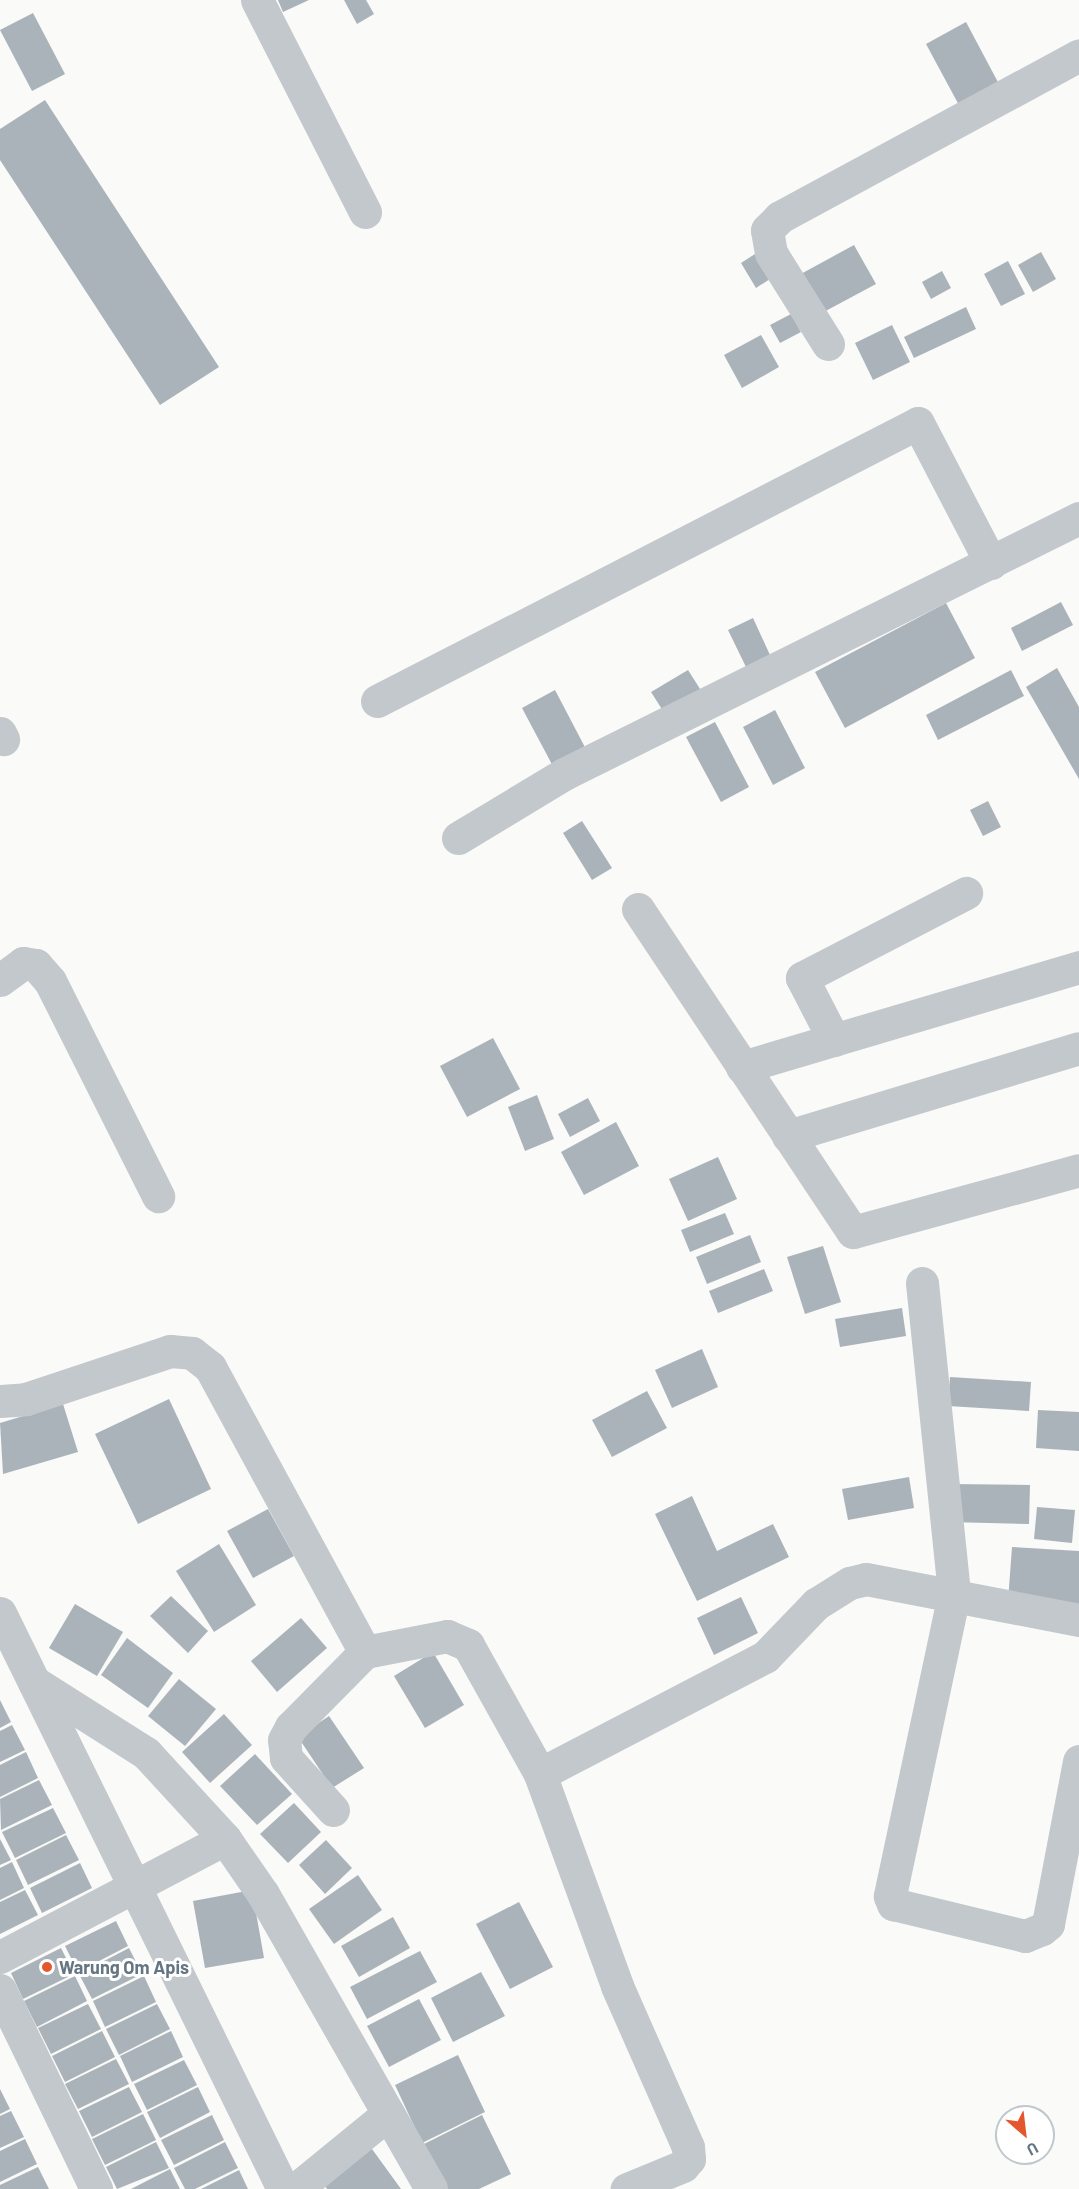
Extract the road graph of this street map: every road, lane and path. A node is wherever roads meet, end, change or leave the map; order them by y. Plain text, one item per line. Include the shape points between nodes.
1 (257, 0) edge
2 (1079, 55) edge
3 (365, 212) dead end
4 (828, 344) dead end
5 (1079, 518) edge
6 (991, 563) junction
7 (377, 701) dead end
8 (458, 838) dead end
9 (966, 893) dead end
10 (638, 909) dead end
11 (1079, 967) edge
12 (0, 980) edge
13 (834, 1040) junction
14 (1079, 1048) edge
15 (742, 1067) junction
16 (788, 1136) junction
17 (1079, 1170) edge
18 (158, 1196) dead end
19 (922, 1282) dead end
20 (0, 1401) edge
21 (954, 1594) junction
22 (0, 1613) edge
23 (1079, 1620) edge
24 (365, 1652) junction
25 (34, 1682) junction
26 (1079, 1761) edge
27 (540, 1774) junction
28 (333, 1810) dead end
29 (225, 1839) junction
30 (134, 1890) junction
31 (0, 1957) edge
32 (0, 1990) edge
33 (388, 2114) junction
34 (96, 2189) edge
35 (283, 2189) edge
36 (296, 2189) edge
37 (430, 2189) edge
38 (627, 2189) edge

1 - 3 street
2 - 4 street via 780,218 767,230 771,253
5 - 6 street
6 - 7 street via 918,423
6 - 8 street via 564,774
9 - 13 street via 802,978
10 - 15 street
11 - 13 street
12 - 18 street via 23,963 36,965 50,981
13 - 15 street
14 - 16 street
15 - 16 street
16 - 17 street via 853,1232
19 - 21 street
20 - 24 street via 26,1399 170,1351 184,1351 201,1359 307,1541
21 - 23 street
21 - 26 street via 890,1896 893,1904 1025,1936 1042,1929 1048,1924
21 - 27 street via 866,1579 850,1583 816,1604 765,1657
22 - 25 street
24 - 27 street via 434,1638 459,1638 468,1645
24 - 28 street via 291,1727 284,1740 286,1758
25 - 29 street via 146,1753
25 - 30 street
27 - 38 street via 617,1986 688,2147 689,2159 683,2166
29 - 30 street
29 - 33 street via 263,1894
30 - 31 street
30 - 35 street
32 - 34 street
33 - 36 street
33 - 37 street

